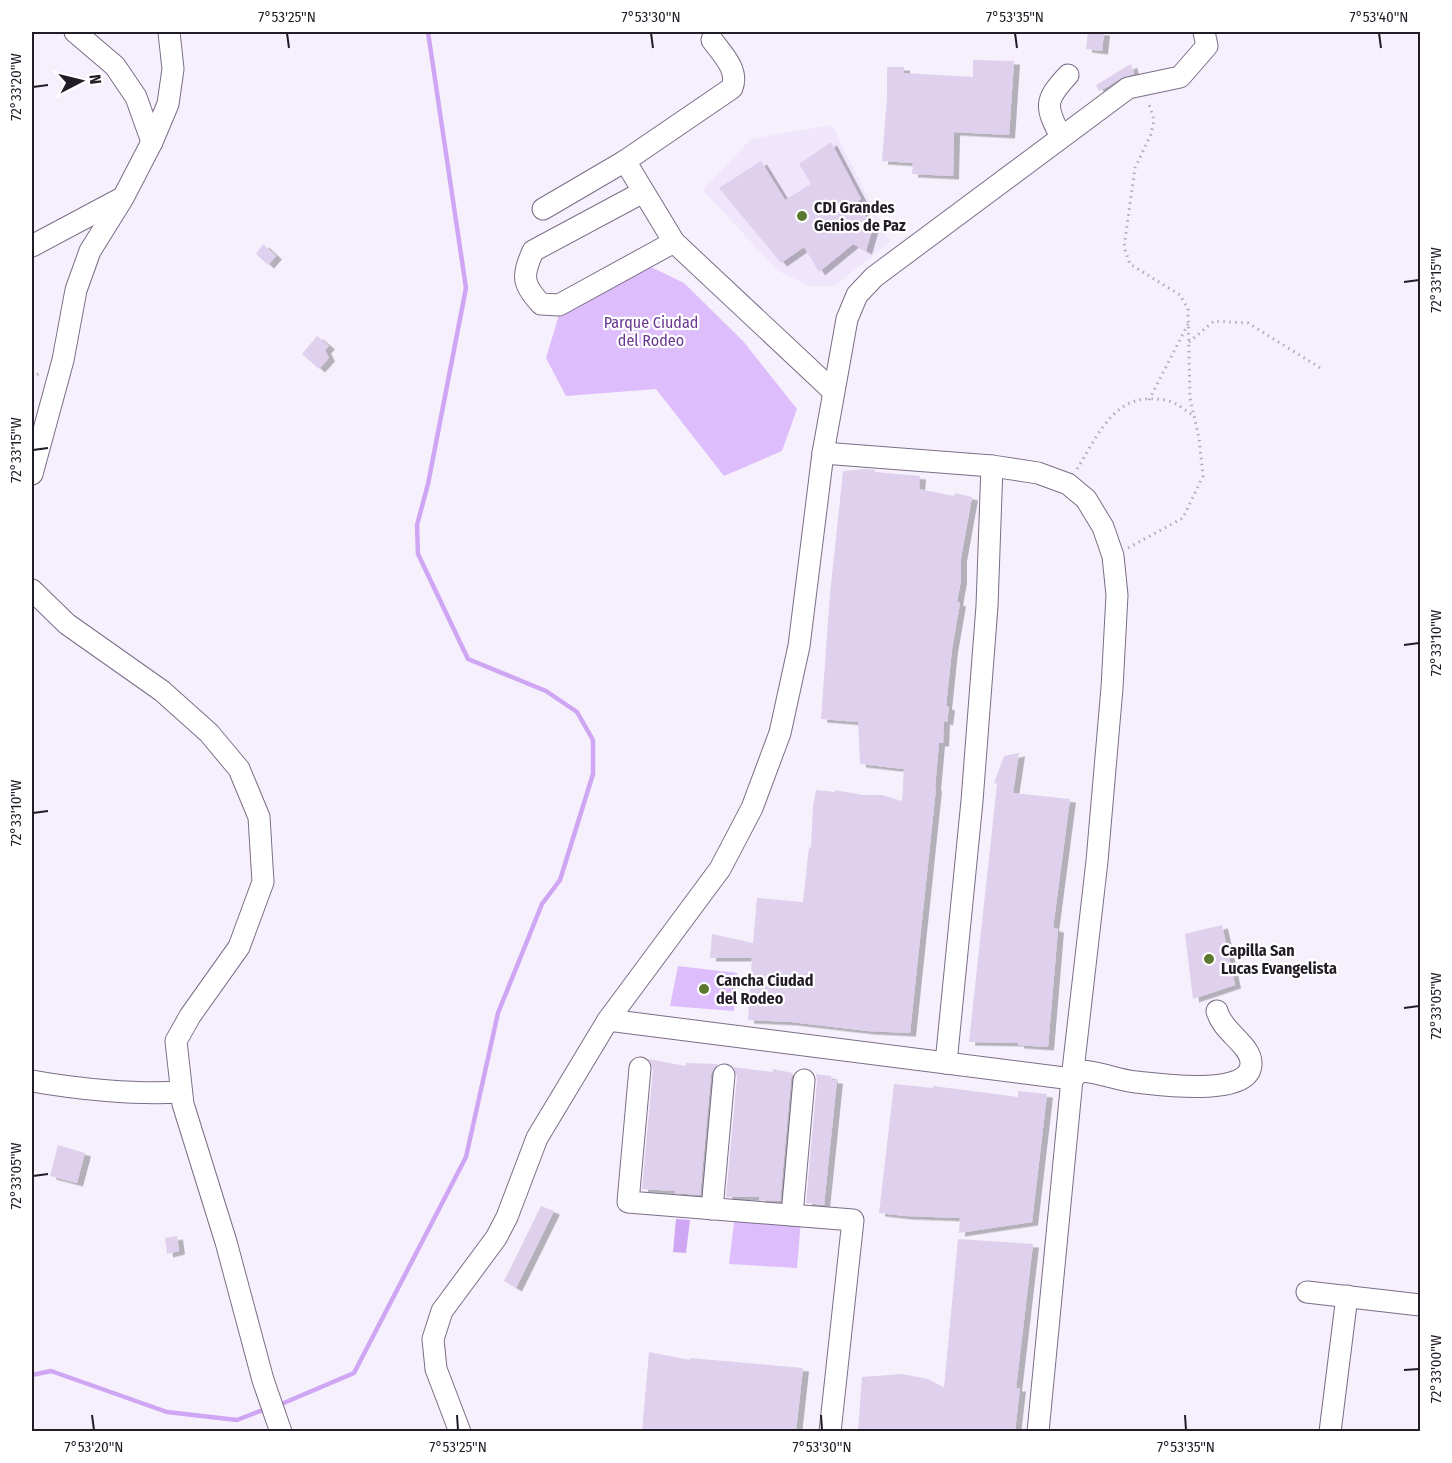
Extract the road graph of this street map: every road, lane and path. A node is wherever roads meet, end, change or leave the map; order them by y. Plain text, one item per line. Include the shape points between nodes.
1 (75, 32) edge
2 (169, 32) edge
3 (1204, 32) edge
4 (712, 40) dead end
5 (1068, 75) dead end
6 (1144, 85) junction
7 (1061, 137) junction
8 (152, 142) junction
9 (625, 161) junction
10 (643, 192) junction
11 (123, 198) junction
12 (543, 209) dead end
13 (674, 242) junction
14 (32, 246) edge
15 (1188, 322) junction
16 (1189, 342) junction
17 (1322, 369) dead end
18 (833, 391) junction
19 (1149, 400) junction
20 (1195, 416) junction
21 (823, 453) junction
22 (992, 466) junction
23 (32, 474) edge
24 (1068, 484) junction
25 (1113, 556) junction
26 (32, 590) edge
27 (1217, 1011) dead end
28 (608, 1020) junction
29 (946, 1063) junction
30 (640, 1068) dead end
31 (723, 1075) dead end
32 (1072, 1079) junction
33 (804, 1080) dead end
34 (32, 1081) edge
35 (182, 1092) junction
36 (712, 1209) junction
37 (792, 1215) junction
38 (1307, 1292) dead end
39 (1347, 1296) junction
40 (1420, 1305) edge
41 (281, 1431) edge
42 (460, 1431) edge
43 (830, 1431) edge
44 (1038, 1431) edge
45 (1330, 1431) edge

1 - 8 street via 115,66 136,97
2 - 8 street via 172,69 168,104
3 - 6 street via 1207,46 1180,77
4 - 9 street via 733,70 732,88
5 - 7 street via 1049,102
6 - 7 street via 1128,88
6 - 15 path via 1154,120 1135,168 1124,247 1130,264 1180,295 1188,309
7 - 18 street via 874,277 857,295 847,319
8 - 11 street
9 - 10 street
9 - 12 street
10 - 13 street
10 - 13 street via 533,251 525,270 529,291 541,304 559,305
11 - 14 street
11 - 23 street via 90,251 76,290 63,360
13 - 18 street
15 - 16 path
15 - 19 path
16 - 17 path via 1214,321 1248,323
16 - 20 path via 1190,398
18 - 21 street
19 - 20 path via 1171,401
19 - 24 path via 1137,399 1110,415
20 - 25 path via 1203,476 1183,518
21 - 22 street
21 - 28 street via 799,646 780,733 752,808 720,869
22 - 24 street via 1038,473
22 - 29 street via 984,652
24 - 25 street via 1086,499 1103,527
25 - 32 street via 1117,595 1112,688
26 - 35 street via 67,624 162,691 209,734 239,770 259,817 263,882 239,947 176,1041
27 - 32 street via 1224,1027 1251,1059 1250,1070 1236,1081 1177,1086 1135,1082 1089,1071 1081,1071
28 - 29 street
28 - 42 street via 537,1138 496,1238 442,1311 433,1339 436,1369
29 - 32 street
30 - 36 street via 628,1202
31 - 36 street
32 - 44 street
33 - 37 street
34 - 35 street via 134,1093
35 - 41 street
36 - 37 street
37 - 43 street via 853,1220
38 - 39 street
39 - 40 street
39 - 45 street

